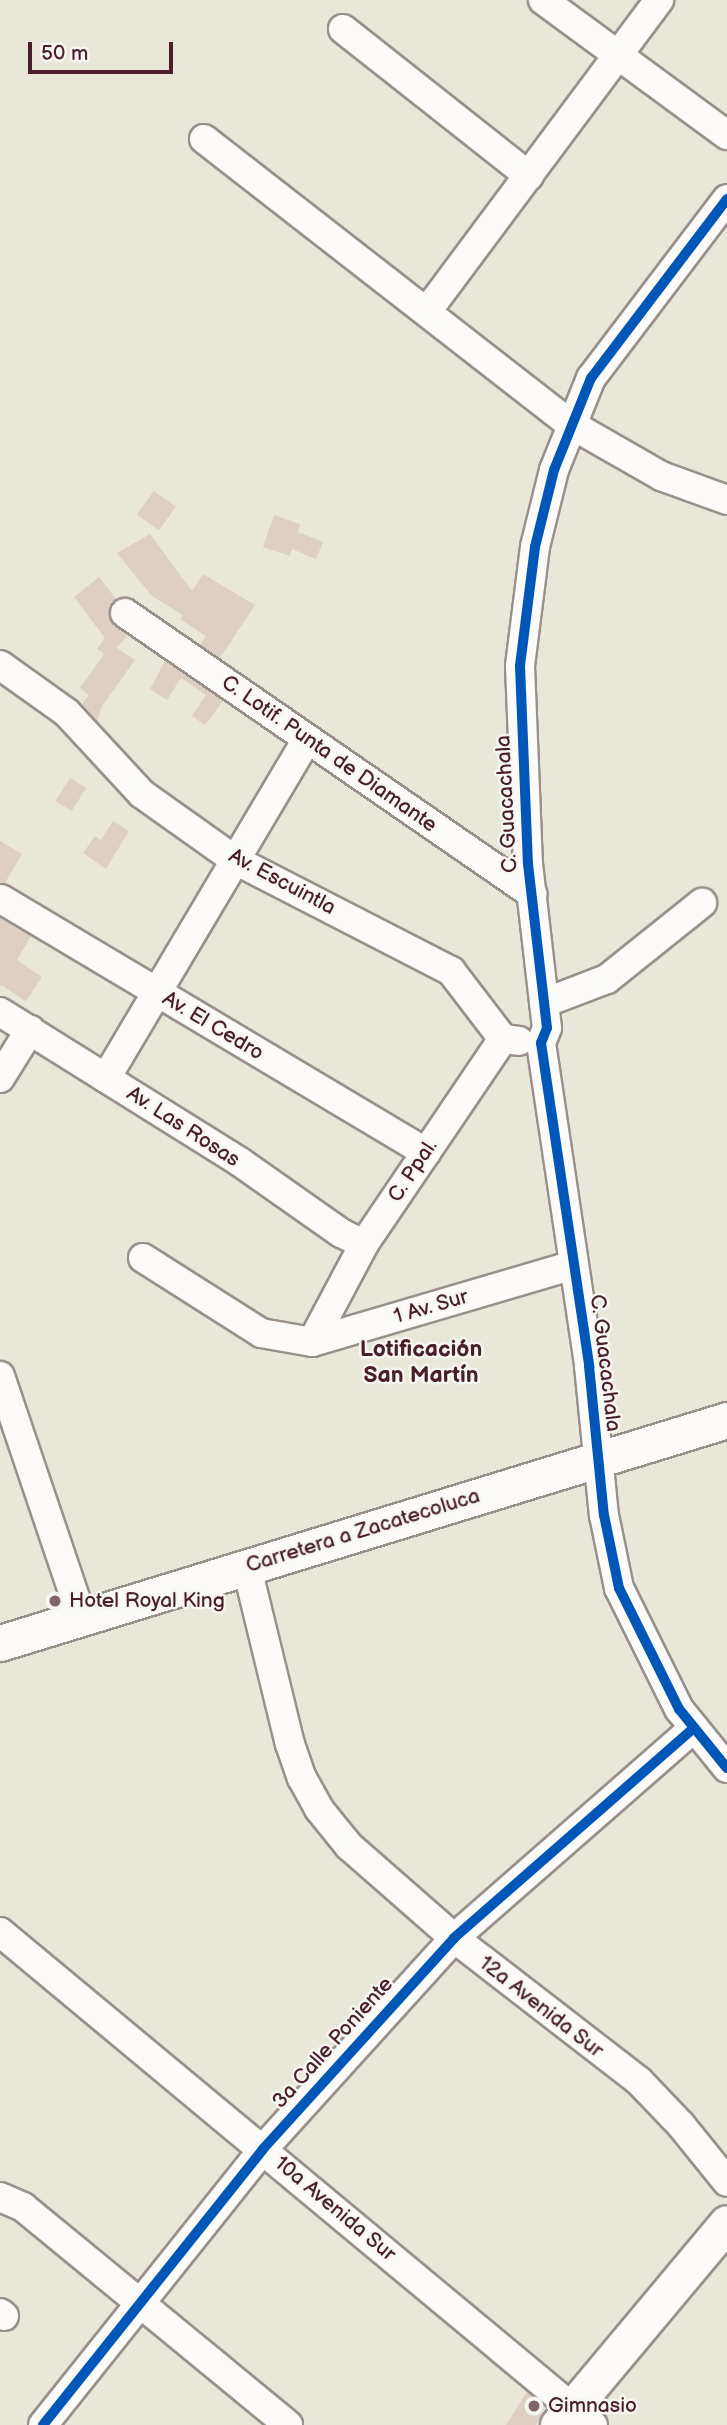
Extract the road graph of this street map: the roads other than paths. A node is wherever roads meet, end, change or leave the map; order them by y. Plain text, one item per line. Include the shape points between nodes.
1 (543, 0) edge
2 (659, 0) edge
3 (343, 29) dead end
4 (619, 56) junction
5 (727, 135) edge
6 (204, 139) dead end
7 (529, 176) junction
8 (727, 199) edge
9 (428, 310) junction
10 (572, 425) junction
11 (727, 500) edge
12 (125, 613) dead end
13 (0, 665) edge
14 (307, 739) junction
15 (235, 860) junction
16 (532, 894) junction
17 (1, 899) edge
18 (702, 903) dead end
19 (157, 992) junction
20 (544, 1003) junction
21 (0, 1012) edge
22 (30, 1030) junction
23 (503, 1039) junction
24 (541, 1043) junction
25 (106, 1077) junction
26 (0, 1078) edge
27 (426, 1152) junction
28 (363, 1244) junction
29 (143, 1258) dead end
30 (573, 1265) junction
31 (312, 1342) junction
32 (0, 1376) edge
33 (727, 1420) edge
34 (597, 1458) junction
35 (247, 1568) junction
36 (82, 1618) junction
37 (0, 1643) edge
38 (694, 1728) junction
39 (727, 1768) edge
40 (0, 1932) edge
41 (454, 1938) junction
42 (263, 2149) junction
43 (727, 2182) edge
44 (0, 2197) edge
45 (727, 2223) edge
46 (141, 2302) junction
47 (574, 2419) edge
48 (43, 2425) edge
49 (288, 2425) edge

1 - 4 street
2 - 4 street
3 - 7 street
4 - 5 street
4 - 7 street
6 - 9 street
7 - 9 street
8 - 10 street, C. Guacachala via 591,378
9 - 10 street
10 - 11 street via 661,476
10 - 16 street, C. Guacachala via 554,470 535,547 520,666
12 - 14 street, C. Lotif. Punta de Diamante
13 - 15 street, Av. Escuintla via 67,713 142,794
14 - 15 street
14 - 16 street, C. Lotif. Punta de Diamante
15 - 19 street
15 - 23 street, Av. Escuintla via 451,971
16 - 20 street, C. Guacachala
17 - 19 street, Av. El Cedro
18 - 20 street via 607,979
19 - 25 street
19 - 27 street, Av. El Cedro
20 - 24 street, C. Guacachala via 547,1028
21 - 22 street, Av. Las Rosas
22 - 25 street, Av. Las Rosas
22 - 26 street
23 - 24 street
23 - 27 street, C. Ppal.
24 - 30 street, C. Guacachala
25 - 28 street, Av. Las Rosas
27 - 28 street, C. Ppal.
28 - 31 street, C. Ppal.
29 - 31 street, 1 Av. Sur via 261,1333
30 - 31 street, 1 Av. Sur
30 - 34 street, C. Guacachala
32 - 36 street
33 - 34 main road, Carretera a Zacatecoluca
34 - 35 main road, Carretera a Zacatecoluca
34 - 38 street, C. Guacachala via 619,1588 679,1709
35 - 36 main road, Carretera a Zacatecoluca
35 - 41 street, 12a Avenida Sur via 302,1778 319,1809 349,1846
36 - 37 main road, Carretera a Zacatecoluca
38 - 39 street, C. Guacachala
38 - 41 street, 3a Calle Poniente
40 - 42 street, 10a Avenida Sur
41 - 42 street, 3a Calle Poniente
41 - 43 street, 12a Avenida Sur via 639,2081
42 - 46 street, 3a Calle Poniente
42 - 47 street, 10a Avenida Sur
44 - 46 street via 23,2207
45 - 47 main road
46 - 48 street, 3a Calle Poniente
46 - 49 street

